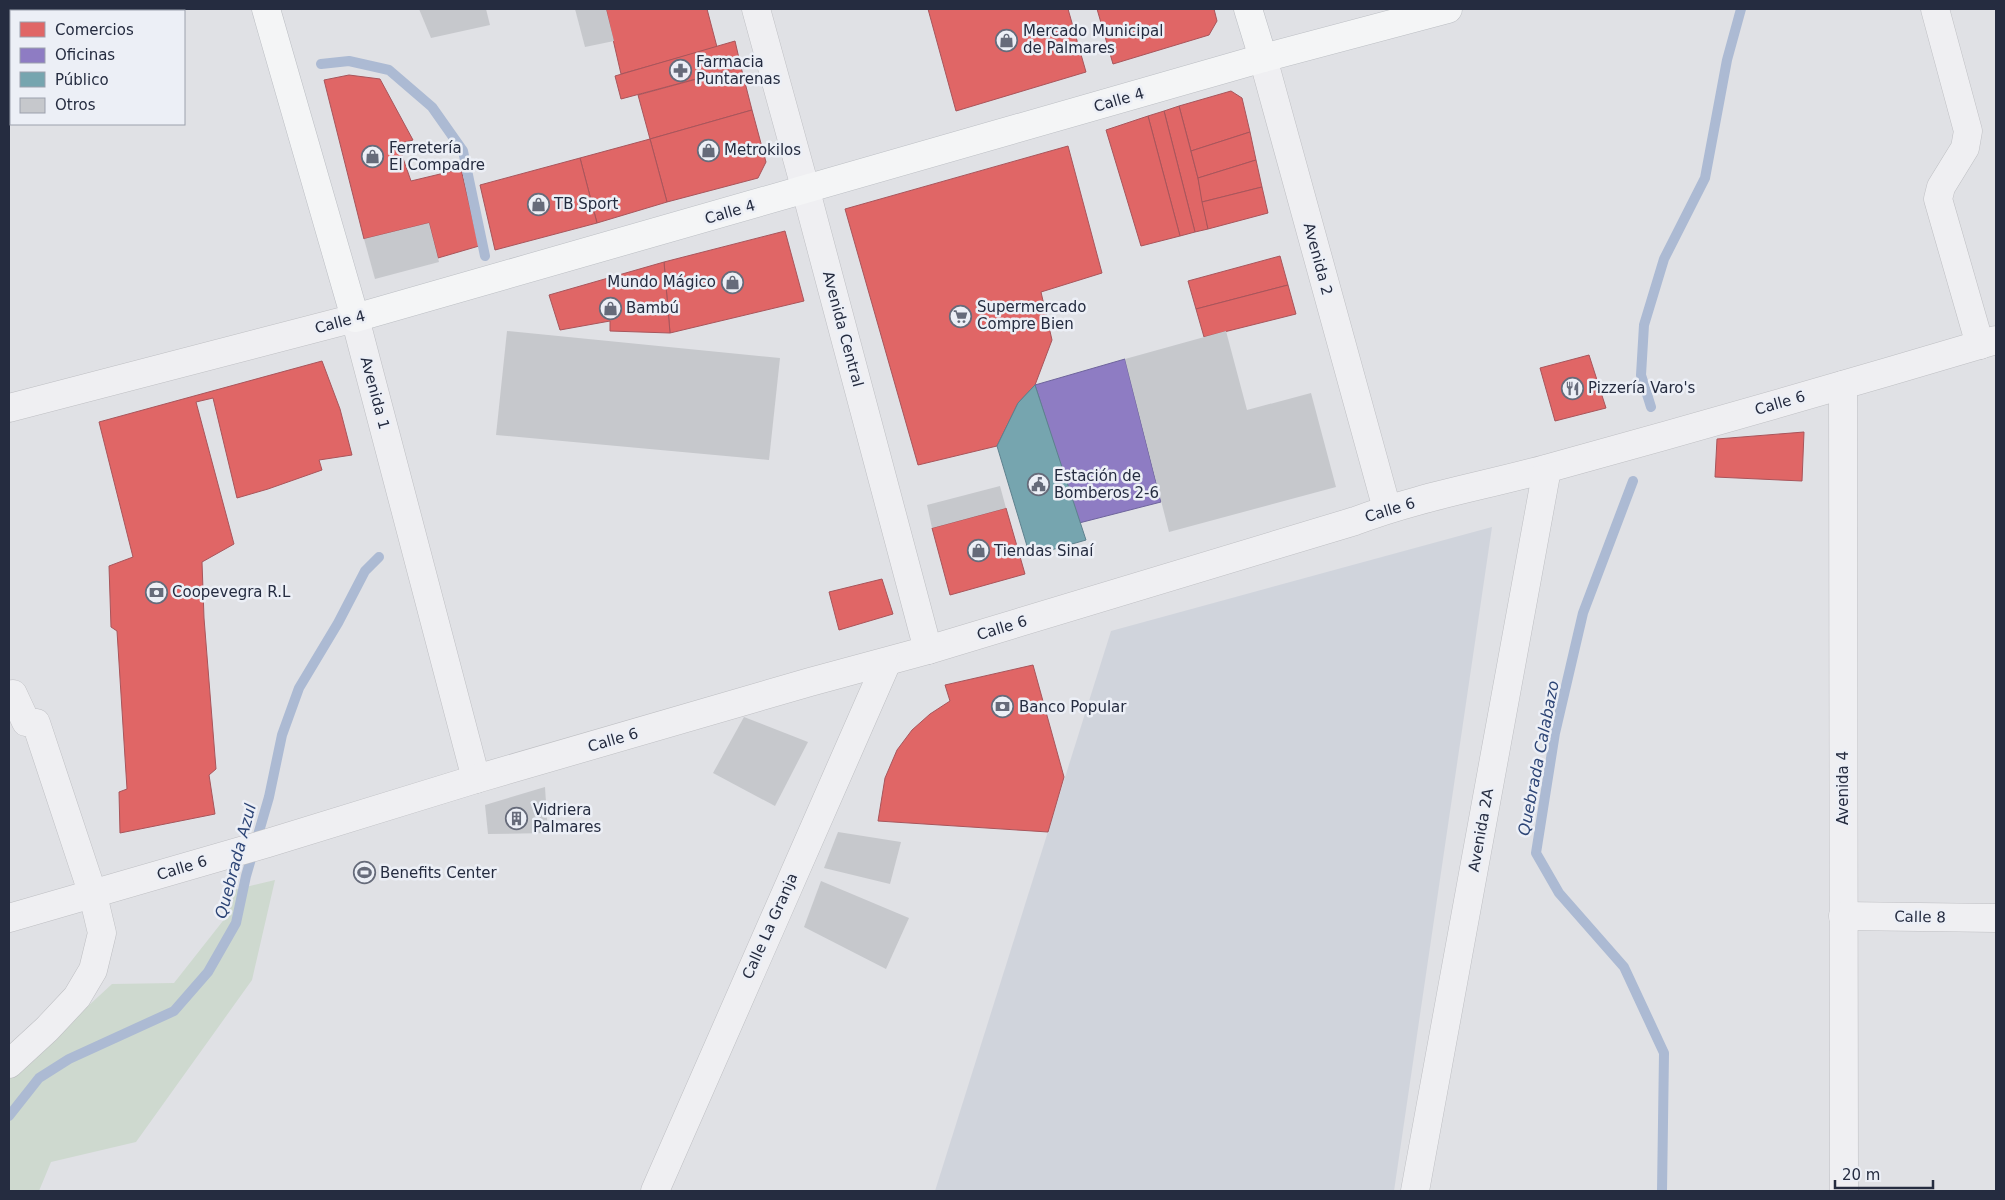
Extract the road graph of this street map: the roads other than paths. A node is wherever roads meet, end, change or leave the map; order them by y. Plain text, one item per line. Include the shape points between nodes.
1 (12, 9) edge
2 (266, 9) edge
3 (756, 9) edge
4 (1248, 9) edge
5 (1448, 9) edge
6 (1935, 9) edge
7 (9, 10) edge
8 (1262, 58) junction
9 (806, 191) junction
10 (355, 318) junction
11 (1988, 342) edge
12 (1843, 385) junction
13 (9, 408) edge
14 (1547, 469) junction
15 (1387, 509) junction
16 (928, 650) junction
17 (887, 662) junction
18 (13, 694) dead end
19 (476, 779) junction
20 (93, 895) junction
21 (1843, 916) junction
22 (9, 918) edge
23 (1996, 918) edge
24 (9, 1064) edge
25 (655, 1191) edge
26 (1415, 1191) edge
27 (1844, 1191) edge

1 - 7 main road
2 - 10 main road, Avenida 1
3 - 9 street, Avenida Central
4 - 8 main road, Avenida 2
5 - 8 main road, Calle 4
6 - 11 street via 1968,131 1965,148 1938,199
8 - 9 main road, Calle 4
8 - 15 street, Avenida 2
9 - 10 main road, Calle 4
9 - 16 street, Avenida Central
10 - 13 street, Calle 4
10 - 19 street, Avenida 1
11 - 12 street, Calle 6
12 - 14 street, Calle 6
12 - 21 street, Avenida 4
14 - 15 street, Calle 6
14 - 26 street, Avenida 2A
15 - 16 street, Calle 6
16 - 17 street, Calle 6
17 - 19 street, Calle 6
17 - 25 street, Calle La Granja
18 - 20 street via 26,722 36,723
19 - 20 street, Calle 6
20 - 22 street, Calle 6
20 - 24 street via 102,933 93,970 77,997
21 - 23 street, Calle 8
21 - 27 street, Avenida 4

